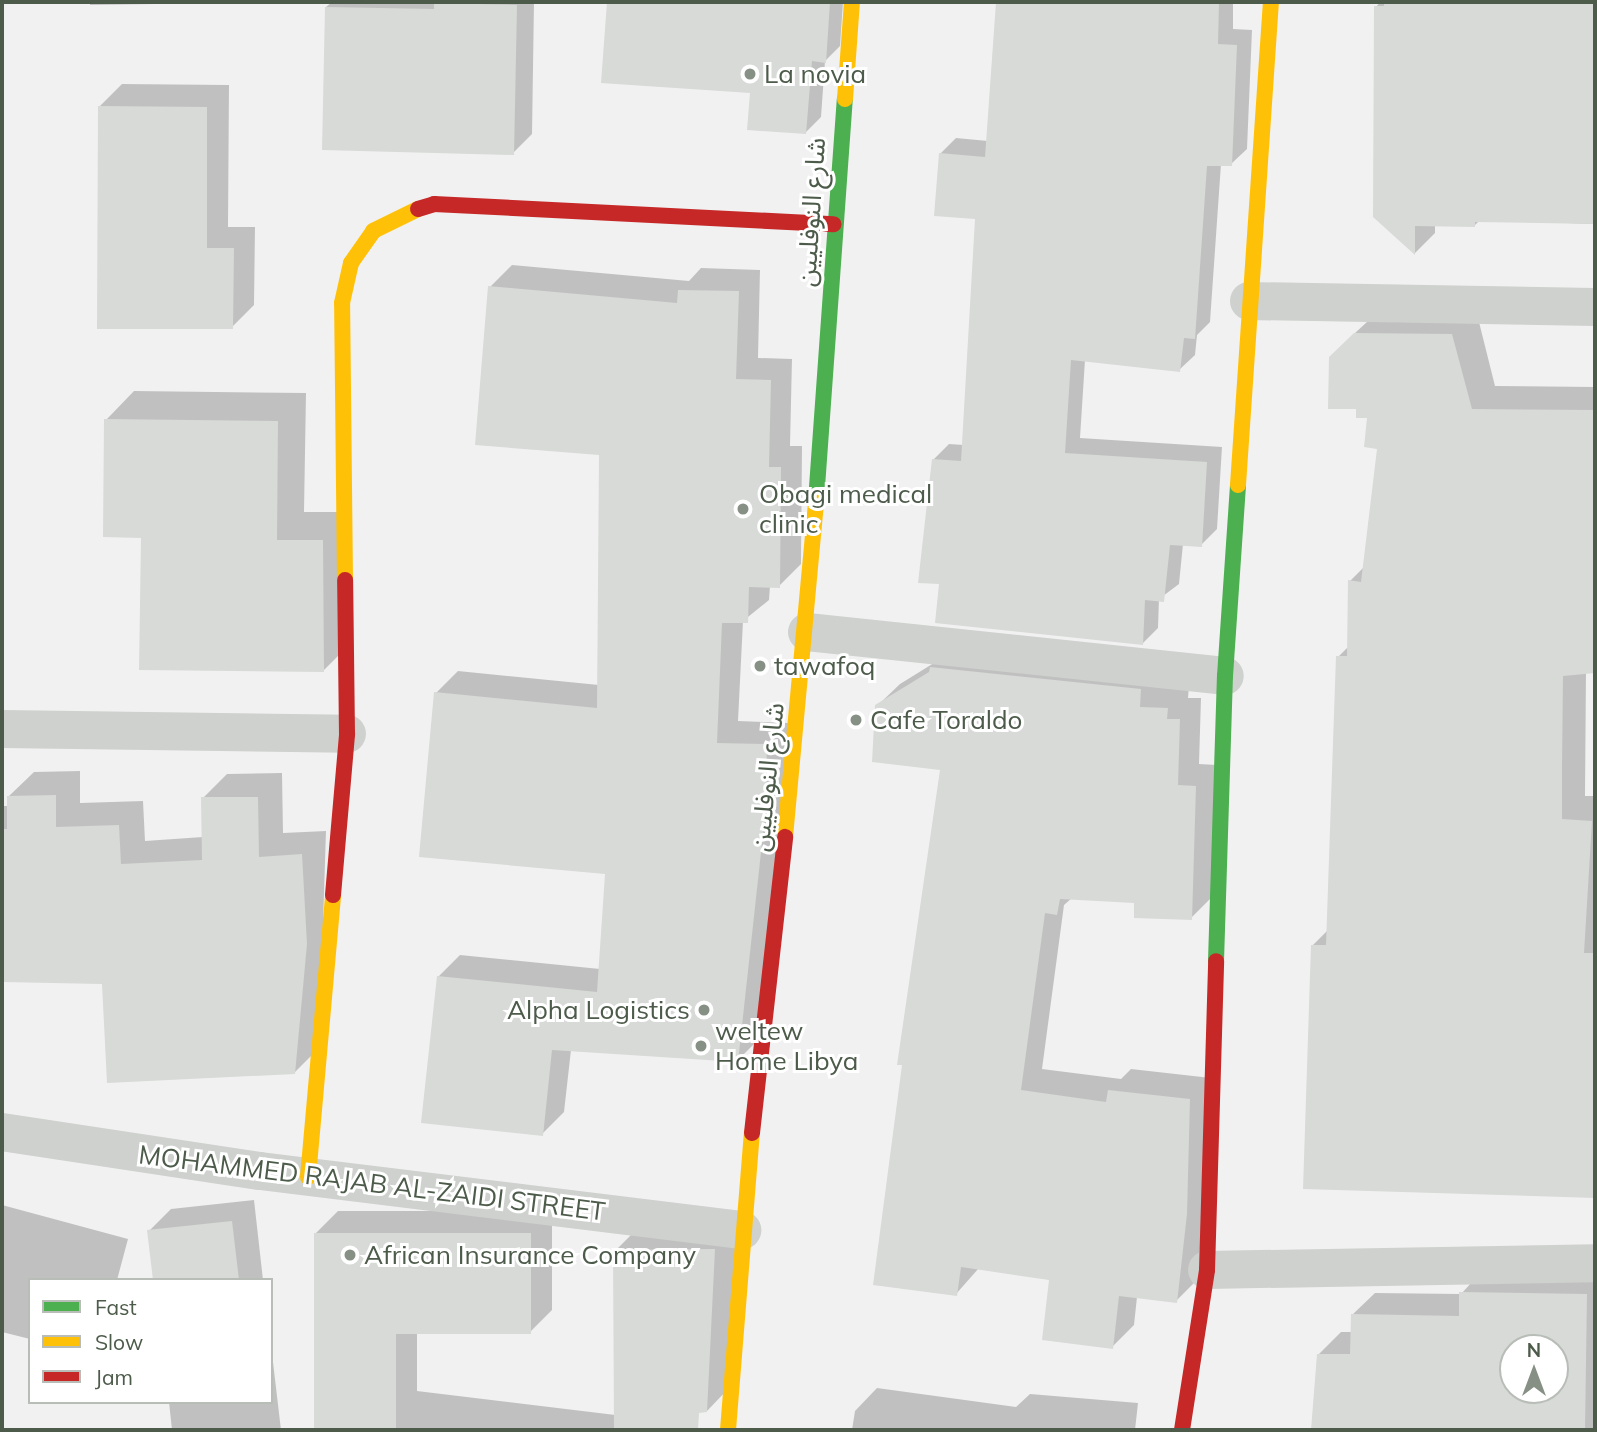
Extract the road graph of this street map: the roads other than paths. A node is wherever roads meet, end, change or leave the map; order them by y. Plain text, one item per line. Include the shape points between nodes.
1 (852, 2) edge
2 (1271, 2) edge
3 (834, 224) junction
4 (1249, 301) junction
5 (1595, 307) edge
6 (807, 632) junction
7 (1225, 676) junction
8 (2, 729) edge
9 (347, 734) junction
10 (2, 1132) edge
11 (308, 1177) junction
12 (742, 1230) junction
13 (1595, 1263) edge
14 (1207, 1270) junction
15 (728, 1430) edge
16 (1182, 1430) edge

1 - 3 street, شارع النوفليين
2 - 4 street
3 - 6 street, شارع النوفليين
3 - 9 street via 435,204 401,214 373,231 351,263 342,303
4 - 5 street
4 - 7 street
6 - 7 street
6 - 12 street, شارع النوفليين
7 - 14 street
8 - 9 street
9 - 11 street
10 - 11 street, MOHAMMED RAJAB AL-ZAIDI STREET
11 - 12 street, MOHAMMED RAJAB AL-ZAIDI STREET
12 - 15 street, شارع النوفليين
13 - 14 street
14 - 16 street

